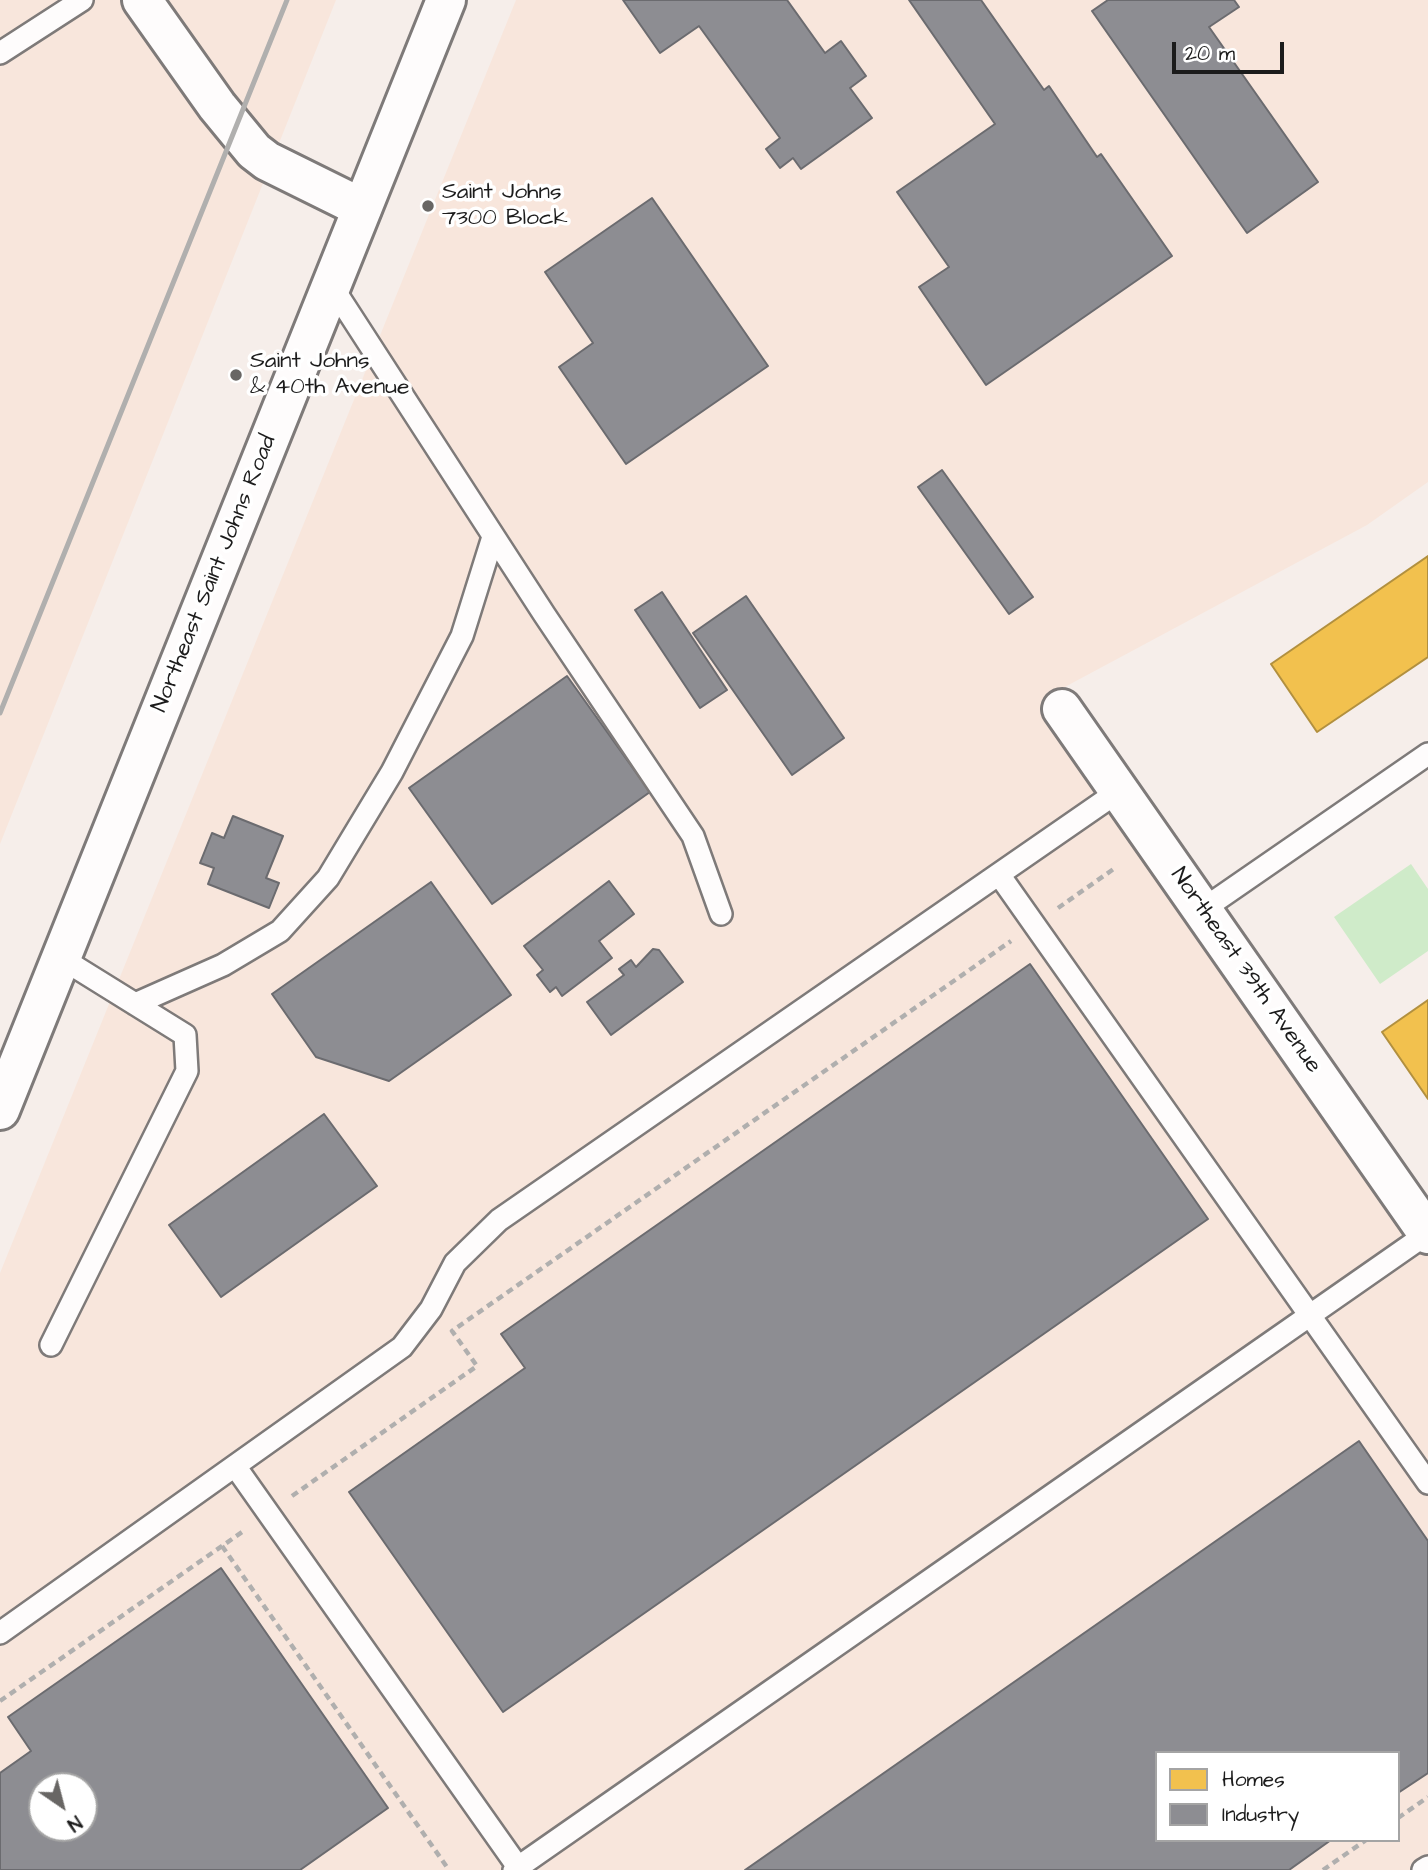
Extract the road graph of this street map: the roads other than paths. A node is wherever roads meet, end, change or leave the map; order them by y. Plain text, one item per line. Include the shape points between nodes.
1 (82, 0) edge
2 (142, 0) edge
3 (446, 0) edge
4 (0, 53) edge
5 (362, 208) junction
6 (331, 285) junction
7 (493, 537) junction
8 (1062, 709) dead end
9 (1428, 754) edge
10 (1119, 791) junction
11 (1000, 876) junction
12 (1202, 910) junction
13 (722, 914) dead end
14 (61, 958) junction
15 (135, 1004) junction
16 (0, 1110) edge
17 (1428, 1233) edge
18 (1310, 1316) junction
19 (51, 1345) dead end
20 (235, 1466) junction
21 (1428, 1483) edge
22 (0, 1633) edge
23 (1428, 1867) edge
24 (516, 1869) edge
25 (1423, 1870) edge

1 - 4 lane
2 - 5 main road via 254,152
3 - 5 main road, Northeast Saint Johns Road
5 - 6 main road, Northeast Saint Johns Road
6 - 7 lane
6 - 14 main road, Northeast Saint Johns Road
7 - 13 lane via 694,836
7 - 15 lane via 462,636 392,772 328,878 280,931 223,965
8 - 10 main road, Northeast 39th Avenue
9 - 12 lane
10 - 11 lane
10 - 12 main road, Northeast 39th Avenue
11 - 18 lane
11 - 20 lane via 499,1220 455,1263 431,1309 402,1347
12 - 17 main road, Northeast 39th Avenue
14 - 15 lane
14 - 16 main road, Northeast Saint Johns Road
15 - 19 lane via 185,1035 187,1071
17 - 18 lane
18 - 21 lane
18 - 24 lane
20 - 22 lane
20 - 24 lane
23 - 25 lane

